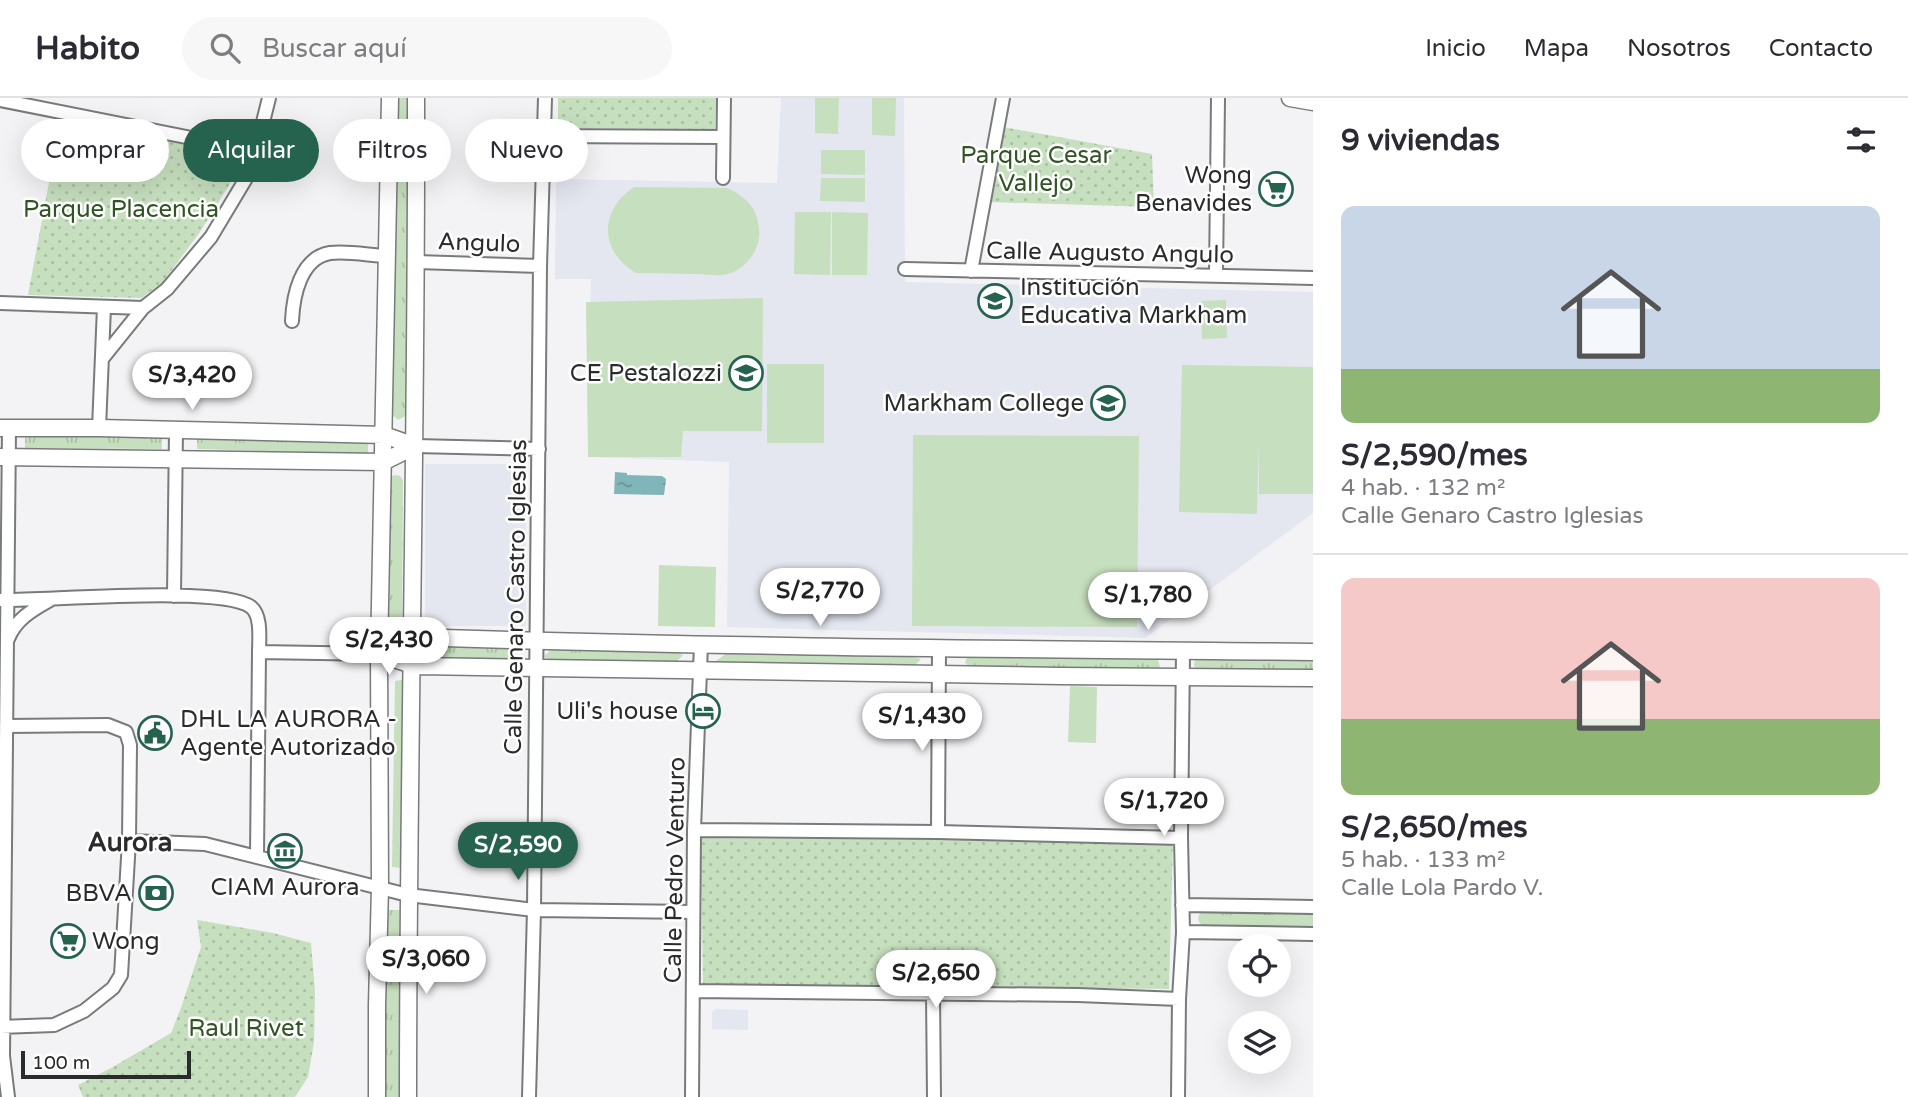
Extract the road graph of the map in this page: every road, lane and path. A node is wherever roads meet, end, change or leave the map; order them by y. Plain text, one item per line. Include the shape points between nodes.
1 (269, 98) edge
2 (390, 98) edge
3 (416, 98) edge
4 (545, 98) edge
5 (724, 98) edge
6 (1003, 98) edge
7 (1218, 98) edge
8 (1290, 98) edge
9 (0, 100) edge
10 (1313, 102) edge
11 (264, 119) edge
12 (544, 119) edge
13 (183, 136) edge
14 (588, 136) edge
15 (723, 136) junction
16 (723, 178) dead end
17 (244, 182) edge
18 (543, 182) edge
19 (386, 256) junction
20 (416, 262) junction
21 (540, 265) junction
22 (905, 269) dead end
23 (971, 271) junction
24 (1216, 276) junction
25 (1313, 278) edge
26 (0, 303) edge
27 (104, 307) junction
28 (143, 309) junction
29 (292, 321) dead end
30 (102, 359) junction
31 (4, 428) edge
32 (99, 429) junction
33 (176, 430) junction
34 (384, 435) junction
35 (415, 446) junction
36 (539, 449) junction
37 (4, 457) edge
38 (175, 459) junction
39 (383, 462) junction
40 (174, 596) junction
41 (53, 599) junction
42 (3, 600) edge
43 (412, 637) junction
44 (536, 641) junction
45 (6, 642) junction
46 (701, 644) junction
47 (939, 649) junction
48 (1183, 651) junction
49 (259, 652) junction
50 (1313, 652) edge
51 (379, 654) junction
52 (412, 665) junction
53 (535, 668) junction
54 (701, 670) junction
55 (939, 674) junction
56 (1183, 677) junction
57 (1313, 678) edge
58 (6, 726) junction
59 (694, 830) junction
60 (938, 832) junction
61 (3, 838) edge
62 (1181, 838) junction
63 (129, 841) junction
64 (257, 856) junction
65 (380, 887) junction
66 (408, 895) junction
67 (1182, 905) junction
68 (1313, 907) edge
69 (534, 910) junction
70 (693, 912) junction
71 (1183, 932) junction
72 (1313, 934) edge
73 (694, 991) junction
74 (933, 993) junction
75 (1179, 999) junction
76 (1, 1027) edge
77 (8, 1097) edge
78 (377, 1097) edge
79 (408, 1097) edge
80 (529, 1097) edge
81 (692, 1097) edge
82 (934, 1097) edge
83 (1178, 1097) edge

1 - 11 street
2 - 19 main road
3 - 20 main road
4 - 12 street, Calle Genaro Castro Iglesias
5 - 15 street
6 - 23 street
7 - 24 street
8 - 10 main road
9 - 13 street
14 - 15 street
15 - 16 street
17 - 28 street via 211,237 167,289
18 - 21 street, Calle Genaro Castro Iglesias
19 - 29 street via 320,256 299,283
19 - 34 main road
20 - 21 street, Angulo
20 - 35 main road
21 - 36 street, Calle Genaro Castro Iglesias
22 - 23 street, Calle Augusto Angulo
23 - 24 street, Calle Augusto Angulo
24 - 25 street, Calle Augusto Angulo
26 - 27 street
27 - 28 street
27 - 30 street
28 - 30 street
30 - 32 street
31 - 32 main road
31 - 37 street
32 - 33 main road
33 - 34 main road
33 - 38 street
34 - 35 main road
34 - 39 main road
35 - 36 street
35 - 39 main road
35 - 43 main road
36 - 44 street, Calle Genaro Castro Iglesias
37 - 38 main road
37 - 42 street
38 - 39 main road
38 - 40 street
39 - 51 main road
40 - 41 street
40 - 49 street via 215,597 253,608
41 - 42 street
41 - 45 street via 21,619
42 - 45 street
43 - 44 main road
43 - 52 main road
44 - 46 main road
44 - 53 street, Calle Genaro Castro Iglesias
45 - 58 street
46 - 47 main road
46 - 54 street, Calle Pedro Venturo
47 - 48 main road
47 - 55 street
48 - 50 main road
48 - 56 street
49 - 51 street
49 - 64 street
51 - 52 main road
51 - 65 main road
52 - 53 main road
52 - 66 main road
53 - 54 main road
53 - 69 street, Calle Genaro Castro Iglesias
54 - 55 main road
54 - 59 street, Calle Pedro Venturo
55 - 56 main road
55 - 60 street
56 - 57 main road
56 - 62 street
58 - 61 street
58 - 63 street via 108,725 126,732 130,745
59 - 60 street
59 - 70 street, Calle Pedro Venturo
60 - 62 street
61 - 76 street
62 - 67 street
63 - 64 street via 195,843
63 - 76 street via 123,967 116,984 84,1011 54,1025
64 - 65 street
65 - 66 street
65 - 78 main road
66 - 69 street
66 - 79 main road
67 - 68 street
67 - 71 street
69 - 70 street
69 - 80 street, Calle Genaro Castro Iglesias
70 - 73 street, Calle Pedro Venturo
71 - 72 street
71 - 75 street
73 - 74 street
73 - 81 street, Calle Pedro Venturo
74 - 75 street
74 - 82 street
75 - 83 street
76 - 77 street

